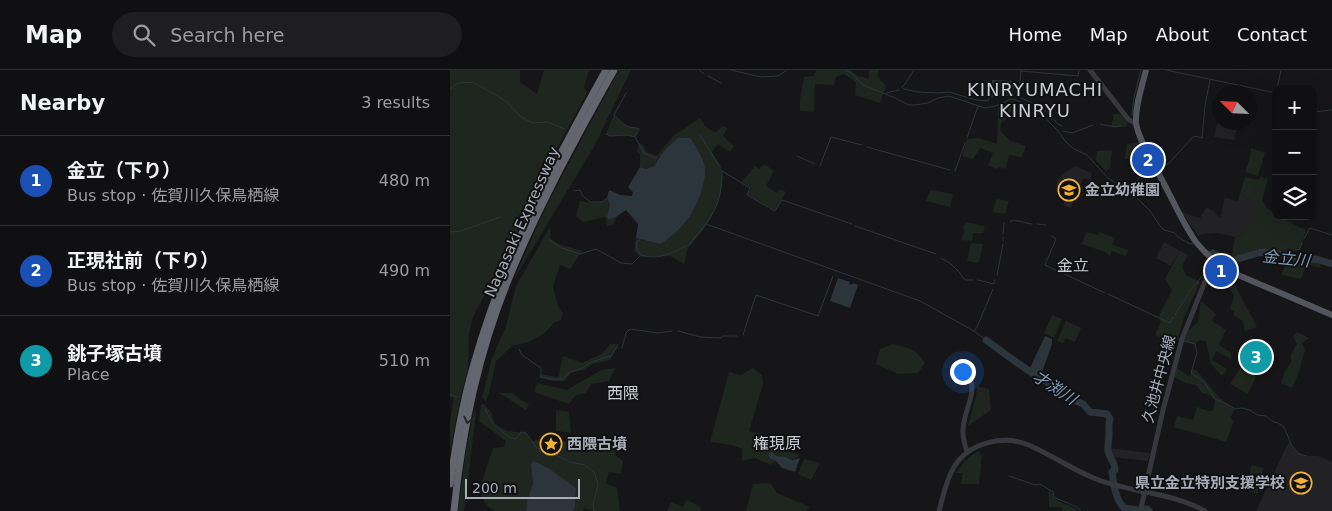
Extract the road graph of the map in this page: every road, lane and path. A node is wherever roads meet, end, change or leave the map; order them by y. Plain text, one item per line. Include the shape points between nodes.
1 (606, 70) edge
2 (614, 70) edge
3 (1090, 70) edge
4 (1146, 70) edge
5 (1136, 124) junction
6 (1215, 262) junction
7 (1332, 315) edge
8 (961, 362) dead end
9 (968, 452) junction
10 (450, 484) edge
11 (1144, 492) junction
12 (1141, 508) dead end
13 (454, 511) edge
14 (939, 511) edge
15 (1205, 511) edge

1 - 10 highway, Nagasaki Expressway via 550,174 506,268 473,366
2 -> 13 highway, Nagasaki Expressway via 546,196 497,312 466,428
3 - 5 street via 1128,119
4 - 5 main road
5 - 6 main road via 1196,243
6 - 7 main road via 1233,273
6 - 11 street, 久池井中央線 via 1182,339
8 - 9 street via 973,386 963,428
9 - 11 street via 991,441 1012,440 1031,446 1097,480
9 - 14 street via 953,468
11 - 12 street, 久池井中央線
11 - 15 street via 1191,504

